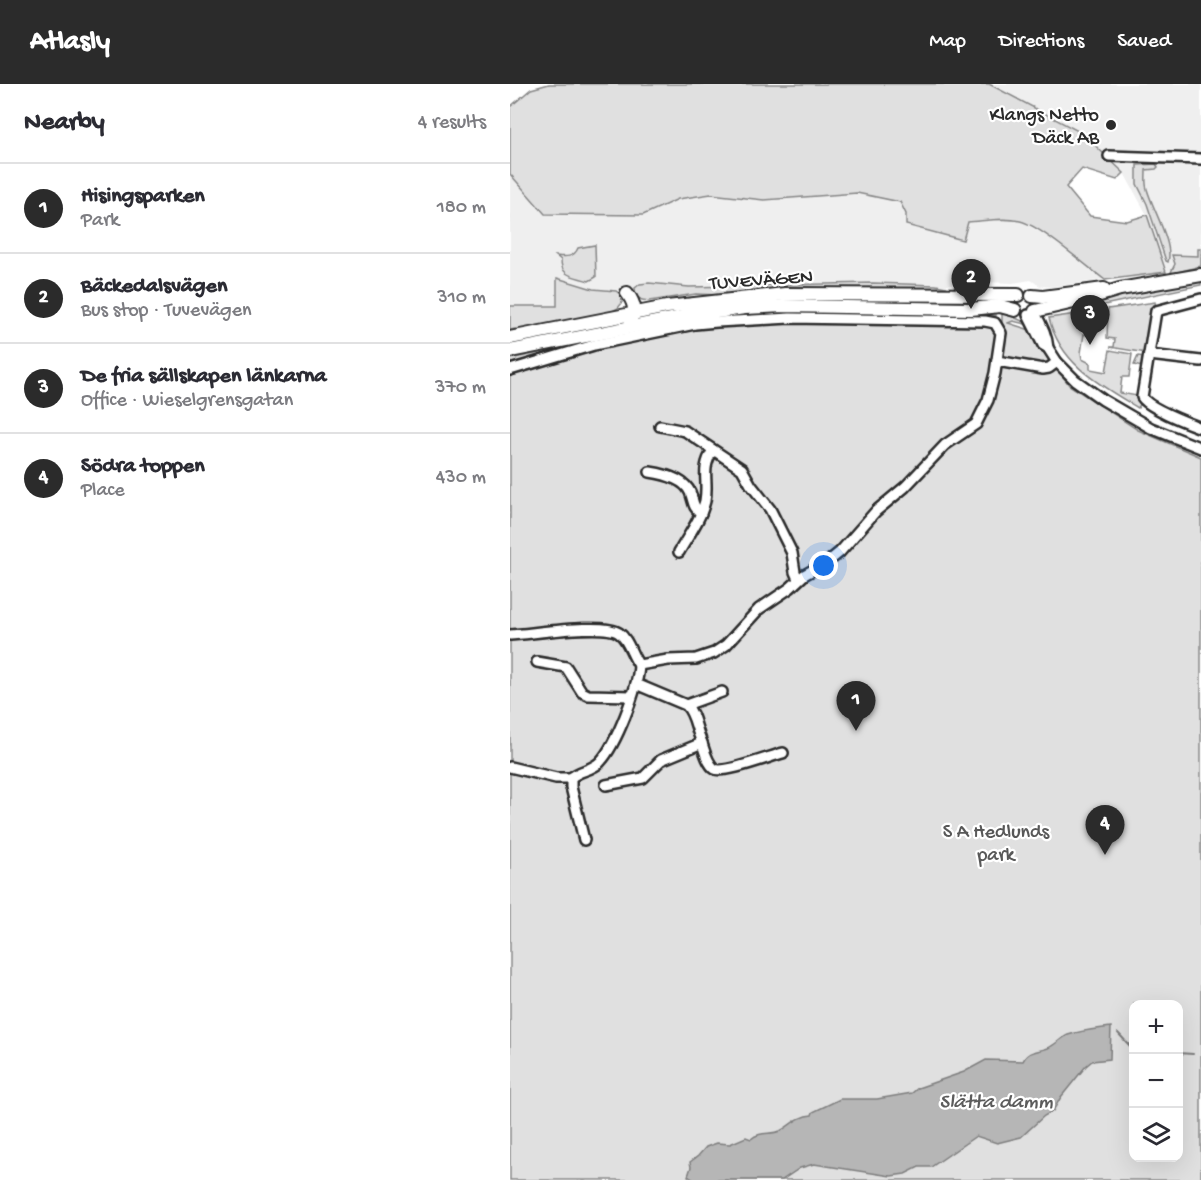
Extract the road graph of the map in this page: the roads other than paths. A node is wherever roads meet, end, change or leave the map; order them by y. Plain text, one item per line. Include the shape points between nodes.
1 (1109, 156) dead end
2 (1201, 159) edge
3 (1199, 274) edge
4 (1120, 289) junction
5 (1018, 295) junction
6 (1032, 296) junction
7 (630, 298) junction
8 (1201, 299) edge
9 (1015, 310) junction
10 (1032, 313) junction
11 (609, 317) junction
12 (597, 334) junction
13 (510, 338) edge
14 (510, 351) edge
15 (1149, 355) junction
16 (997, 361) junction
17 (1201, 361) edge
18 (1057, 362) junction
19 (510, 370) edge
20 (660, 426) dead end
21 (1201, 428) edge
22 (1201, 448) edge
23 (713, 450) junction
24 (650, 472) dead end
25 (701, 513) junction
26 (679, 552) dead end
27 (798, 579) junction
28 (510, 635) edge
29 (537, 662) dead end
30 (639, 665) junction
31 (636, 684) junction
32 (722, 692) dead end
33 (631, 696) junction
34 (686, 705) junction
35 (702, 743) junction
36 (783, 753) dead end
37 (510, 767) edge
38 (571, 778) junction
39 (606, 785) dead end
40 (584, 840) dead end

1 - 2 street
3 - 4 main road, TUVEVÄGEN
4 - 6 main road, TUVEVÄGEN
4 - 10 main road, TUVEVÄGEN
5 - 6 main road, TUVEVÄGEN
5 - 7 main road, TUVEVÄGEN via 813,293 645,305
5 - 9 main road via 1012,302
6 - 10 main road via 1037,302
7 - 11 main road
7 - 11 main road
7 - 12 main road via 629,320 603,328
8 - 15 street via 1158,310
9 - 10 main road, TUVEVÄGEN
9 - 12 main road, TUVEVÄGEN via 1000,306 745,308
10 - 18 street via 1038,339
11 - 13 main road
12 - 14 main road, TUVEVÄGEN
15 - 17 street
15 - 21 street via 1142,399
16 - 18 street via 1044,369
16 - 19 street via 1001,333 993,322 747,319 695,324 594,345
16 - 27 street via 988,400 976,424 945,445 829,561
18 - 22 street via 1075,380 1125,413
20 - 23 street via 685,431
23 - 25 street via 706,464 706,494
23 - 27 street via 742,469 770,509 792,553
24 - 25 street via 683,484 695,510
25 - 26 street
27 - 30 street via 714,653 696,659
28 - 30 street via 610,629 621,635
29 - 33 street via 566,667 588,695
30 - 31 street
31 - 33 street
31 - 34 street
32 - 34 street
33 - 38 street via 601,761
34 - 35 street
35 - 36 street via 712,766 720,770
35 - 39 street via 661,760 643,778
37 - 38 street
38 - 40 street

